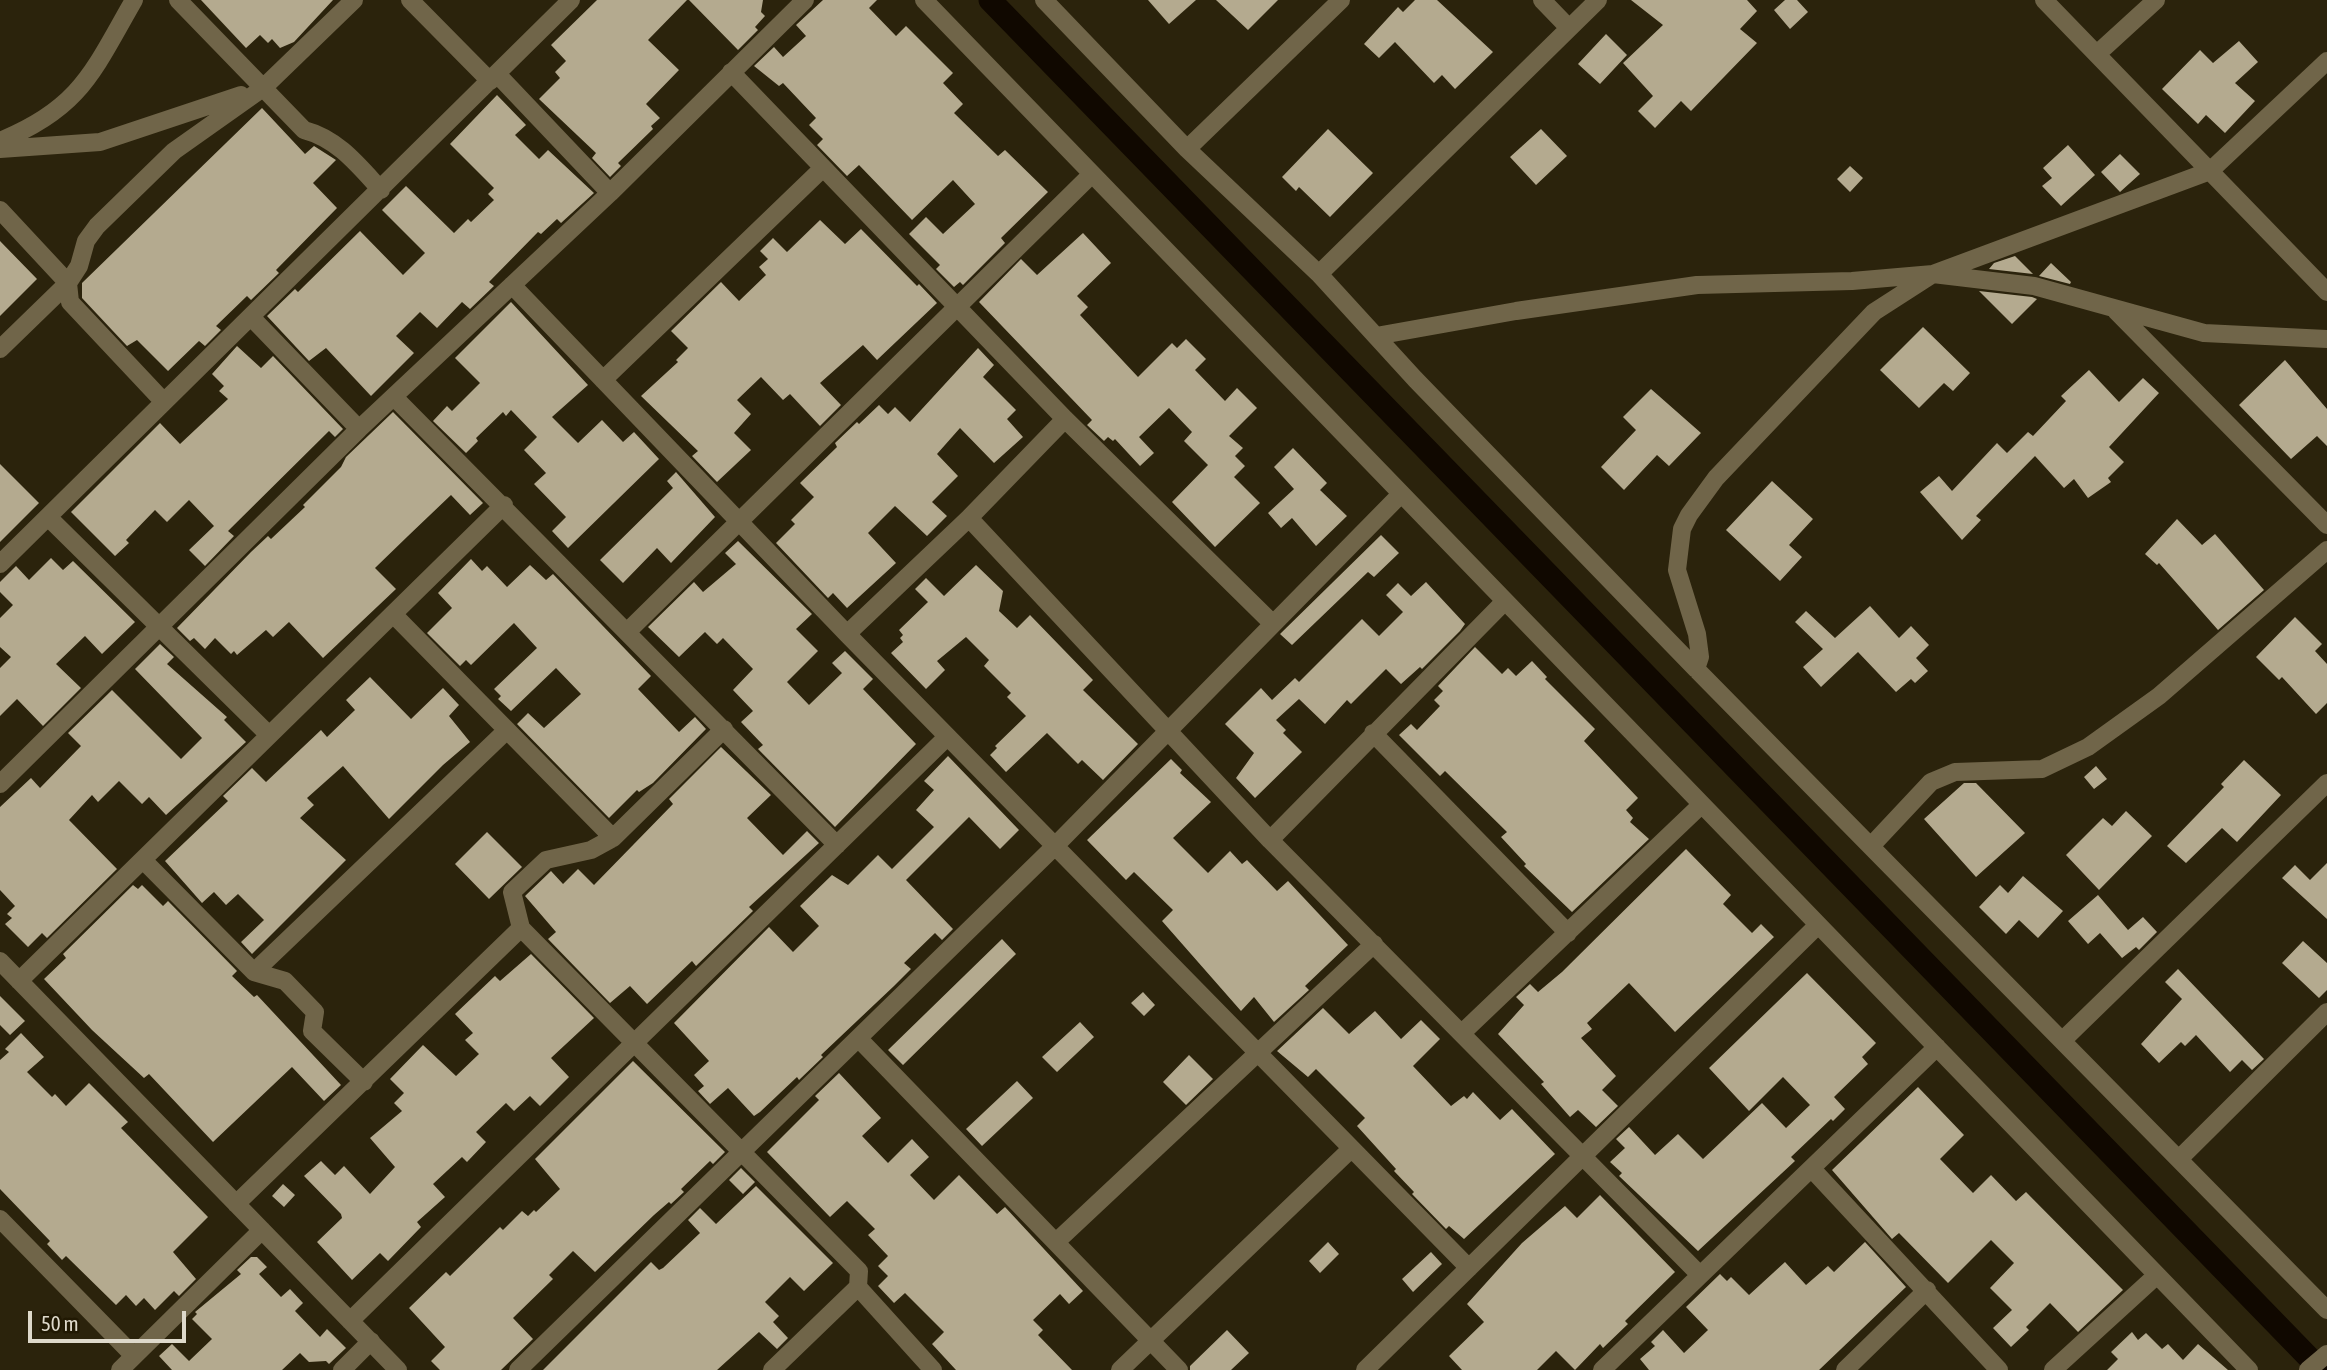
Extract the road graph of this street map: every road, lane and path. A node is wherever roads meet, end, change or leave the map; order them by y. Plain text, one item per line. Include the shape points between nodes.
1 (134, 0) edge
2 (178, 0) edge
3 (354, 0) edge
4 (410, 0) edge
5 (571, 0) edge
6 (805, 0) edge
7 (924, 0) edge
8 (1044, 0) edge
9 (1542, 0) edge
10 (1598, 0) edge
11 (2044, 0) edge
12 (2156, 0) edge
13 (1331, 3) edge
14 (1569, 28) junction
15 (2097, 54) junction
16 (2327, 61) edge
17 (731, 72) junction
18 (493, 77) junction
19 (263, 88) junction
20 (0, 141) edge
21 (0, 149) edge
22 (1187, 149) junction
23 (823, 168) junction
24 (2210, 172) junction
25 (1092, 174) junction
26 (381, 190) junction
27 (610, 193) junction
28 (0, 210) edge
29 (1319, 274) junction
30 (1933, 274) junction
31 (68, 283) junction
32 (512, 285) junction
33 (2327, 292) edge
34 (957, 306) junction
35 (2113, 308) junction
36 (251, 317) junction
37 (1376, 337) junction
38 (2327, 339) edge
39 (0, 349) edge
40 (603, 380) junction
41 (394, 397) junction
42 (163, 401) junction
43 (1065, 419) junction
44 (359, 429) junction
45 (1400, 495) junction
46 (504, 505) junction
47 (48, 517) junction
48 (969, 518) junction
49 (739, 522) junction
50 (2327, 525) edge
51 (2327, 550) edge
52 (0, 564) edge
53 (1505, 601) junction
54 (394, 615) junction
55 (1271, 622) junction
56 (159, 625) junction
57 (628, 631) junction
58 (846, 634) junction
59 (1696, 670) junction
60 (1168, 728) junction
61 (724, 729) junction
62 (507, 730) junction
63 (1373, 733) junction
64 (269, 735) junction
65 (947, 737) junction
66 (2327, 783) edge
67 (0, 784) edge
68 (1701, 805) junction
69 (613, 838) junction
70 (1270, 840) junction
71 (837, 845) junction
72 (1871, 846) junction
73 (1054, 847) junction
74 (144, 861) junction
75 (1818, 925) junction
76 (521, 928) junction
77 (1568, 933) junction
78 (1374, 944) junction
79 (7, 972) edge
80 (254, 972) junction
81 (2324, 1021) edge
82 (1462, 1033) junction
83 (859, 1039) junction
84 (2063, 1040) junction
85 (635, 1043) junction
86 (1937, 1047) junction
87 (1257, 1054) junction
88 (364, 1082) junction
89 (1351, 1149) junction
90 (740, 1150) junction
91 (1583, 1156) junction
92 (2179, 1158) junction
93 (1812, 1169) junction
94 (236, 1204) junction
95 (4, 1230) edge
96 (262, 1230) junction
97 (1056, 1242) junction
98 (1469, 1268) junction
99 (1700, 1275) junction
100 (2157, 1275) junction
101 (858, 1287) junction
102 (1927, 1290) junction
103 (2327, 1310) edge
104 (350, 1321) junction
105 (1151, 1340) junction
106 (371, 1341) junction
107 (2327, 1354) edge
108 (134, 1356) junction
109 (1377, 1366) edge
110 (120, 1370) edge
111 (342, 1370) edge
112 (398, 1370) edge
113 (518, 1370) edge
114 (772, 1370) edge
115 (933, 1370) edge
116 (1120, 1370) edge
117 (1179, 1370) edge
118 (1602, 1370) edge
119 (1845, 1370) edge
120 (1998, 1370) edge
121 (2053, 1370) edge
122 (2249, 1370) edge
123 (2308, 1370) edge

1 - 20 street via 83,88 43,119
2 - 19 street
3 - 19 street
4 - 18 street
5 - 18 street
6 - 17 street
7 - 25 street
8 - 22 street
9 - 14 street
10 - 14 street
11 - 15 street
12 - 15 street
13 - 22 street
14 - 29 street
15 - 24 street
16 - 24 street
17 - 23 street
17 - 27 street
18 - 26 street
18 - 27 street
19 - 21 street via 100,142
19 - 26 street via 304,130 340,147
19 - 31 street via 174,152 97,226
22 - 29 street
23 - 34 street
23 - 40 street
24 - 30 street
24 - 33 street
25 - 34 street
25 - 45 street
26 - 36 street
27 - 32 street
28 - 31 street
29 - 37 street
30 - 35 street via 2034,286
30 - 37 street via 1698,285
30 - 59 street via 1874,312 1724,468 1689,514 1682,529 1677,570 1697,634 1700,657
31 - 39 street
31 - 42 street via 70,302
32 - 40 street
32 - 41 street
34 - 43 street
34 - 49 street
35 - 38 street via 2204,333
35 - 50 street
36 - 42 street
36 - 44 street
37 - 59 street
40 - 49 street
41 - 44 street
41 - 46 street
42 - 47 street
43 - 48 street
43 - 55 street
44 - 56 street
45 - 53 street
45 - 55 street
46 - 54 street
46 - 57 street
47 - 52 street
47 - 56 street
48 - 58 street
48 - 60 street
49 - 57 street
49 - 58 street
51 - 72 street via 2159,696 2088,747 2042,769 1955,772 1931,782
53 - 63 street
53 - 68 street
54 - 62 street
54 - 64 street
55 - 60 street
56 - 64 street
56 - 67 street
57 - 61 street
58 - 65 street
59 - 72 street
60 - 70 street
60 - 73 street
61 - 69 street
61 - 71 street
62 - 69 street
62 - 80 street
63 - 70 street
63 - 77 street
64 - 74 street
65 - 71 street
65 - 73 street
66 - 84 street
68 - 75 street
68 - 77 street
69 - 76 street via 591,850 546,860 512,892
70 - 78 street
71 - 85 street
72 - 84 street
73 - 83 street
73 - 87 street
74 - 79 street
74 - 80 street
75 - 86 street
75 - 91 street
76 - 85 street
76 - 88 street
77 - 82 street
78 - 82 street
78 - 87 street
79 - 94 street
80 - 88 street via 285,981 315,1012 312,1031
81 - 92 street
82 - 91 street
83 - 90 street
83 - 97 street
84 - 92 street
85 - 90 street
85 - 104 street
86 - 93 street
86 - 100 street
87 - 89 street
87 - 97 street
88 - 94 street
89 - 98 street
89 - 105 street
90 - 101 street via 859,1271
90 - 113 street
91 - 98 street
91 - 99 street
92 - 103 street
93 - 99 street
93 - 102 street
94 - 96 street
95 - 108 street
96 - 104 street
96 - 108 street
97 - 105 street
98 - 109 street
99 - 118 street
100 - 121 street
100 - 122 street
101 - 114 street
101 - 115 street
102 - 119 street
102 - 120 street
104 - 106 street
105 - 116 street
105 - 117 street
106 - 111 street
106 - 112 street
107 - 123 street
108 - 110 street

